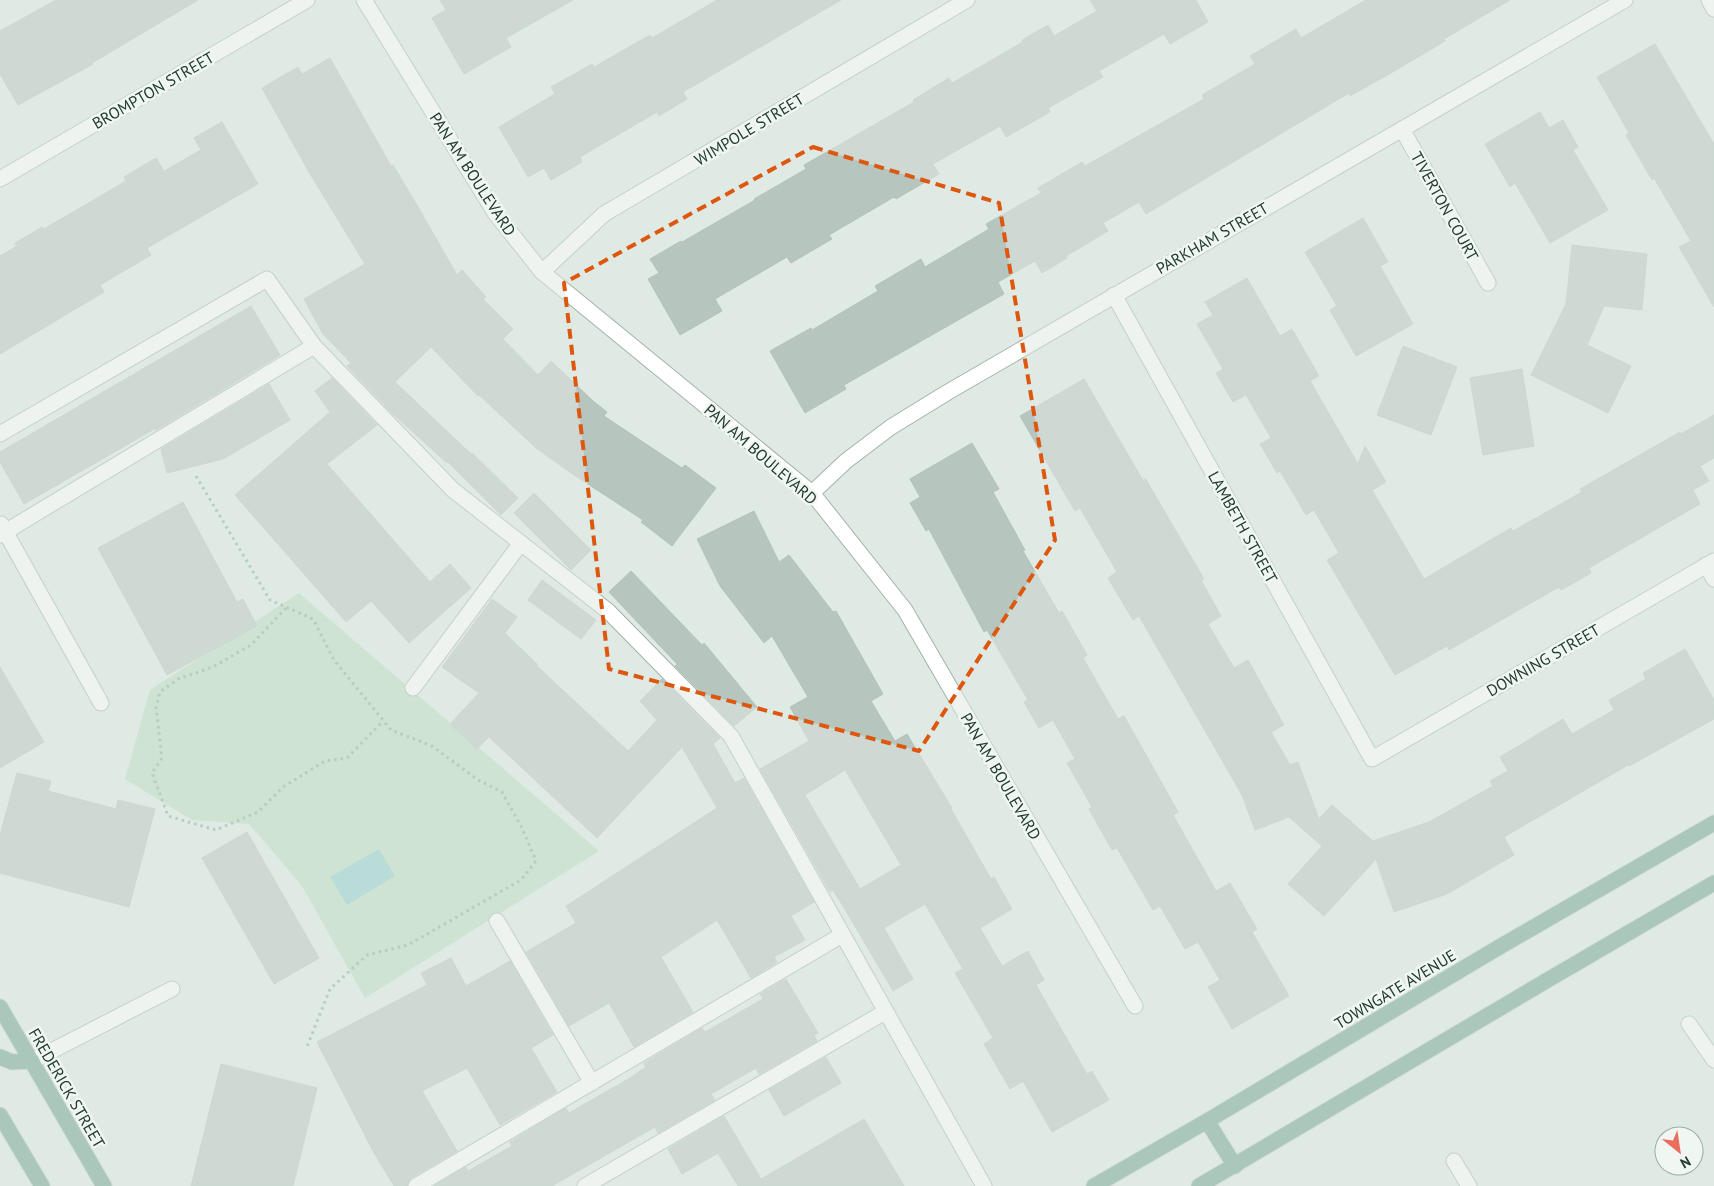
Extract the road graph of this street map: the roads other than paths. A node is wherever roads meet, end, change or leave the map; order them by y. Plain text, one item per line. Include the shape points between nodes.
1 (307, 0) edge
2 (364, 0) edge
3 (966, 0) edge
4 (1625, 0) edge
5 (1709, 0) edge
6 (1714, 9) edge
7 (1402, 129) junction
8 (0, 179) edge
9 (542, 272) junction
10 (1488, 283) dead end
11 (1114, 295) junction
12 (314, 346) junction
13 (0, 434) edge
14 (812, 494) junction
15 (2, 530) edge
16 (521, 543) junction
17 (1710, 563) edge
18 (1714, 579) edge
19 (413, 688) dead end
20 (102, 703) dead end
21 (1372, 759) joint
22 (1714, 823) edge
23 (1714, 884) edge
24 (497, 921) dead end
25 (842, 935) junction
26 (172, 989) dead end
27 (1135, 1006) dead end
28 (0, 1007) edge
29 (886, 1012) junction
30 (1689, 1024) dead end
31 (0, 1057) edge
32 (1714, 1060) edge
33 (32, 1061) junction
34 (592, 1083) junction
35 (0, 1115) edge
36 (1207, 1121) junction
37 (1454, 1161) dead end
38 (1235, 1166) junction
39 (42, 1186) edge
40 (104, 1186) edge
41 (416, 1186) edge
42 (585, 1186) edge
43 (984, 1186) edge
44 (1094, 1186) edge
45 (1199, 1186) edge
46 (1469, 1186) edge

1 - 8 street, BROMPTON STREET
2 - 9 street, PAN AM BOULEVARD via 495,213
3 - 9 street, WIMPOLE STREET via 604,214
4 - 7 street, PARKHAM STREET
5 - 6 street
7 - 10 street, TIVERTON COURT
7 - 11 street, PARKHAM STREET
9 - 14 street, PAN AM BOULEVARD
11 - 14 street, PARKHAM STREET via 891,427 846,461
11 - 21 street, LAMBETH STREET
12 - 13 street via 268,279
12 - 15 street
12 - 16 street via 453,490
14 - 27 street, PAN AM BOULEVARD via 905,610
15 - 20 street
16 - 19 street
16 - 25 street via 608,611 731,736
17 - 18 street
17 - 21 street, DOWNING STREET
22 - 36 main road, TOWNGATE AVENUE
23 - 38 main road
24 - 34 street
25 - 29 street
25 - 34 street
26 - 33 street
28 - 33 main road, FREDERICK STREET
29 - 42 street
29 - 43 street
30 - 32 street
31 - 33 main road via 12,1062
33 - 40 main road, FREDERICK STREET
34 - 41 street
35 - 39 main road
36 - 38 main road
36 - 44 main road, TOWNGATE AVENUE
37 - 46 street
38 - 45 main road

